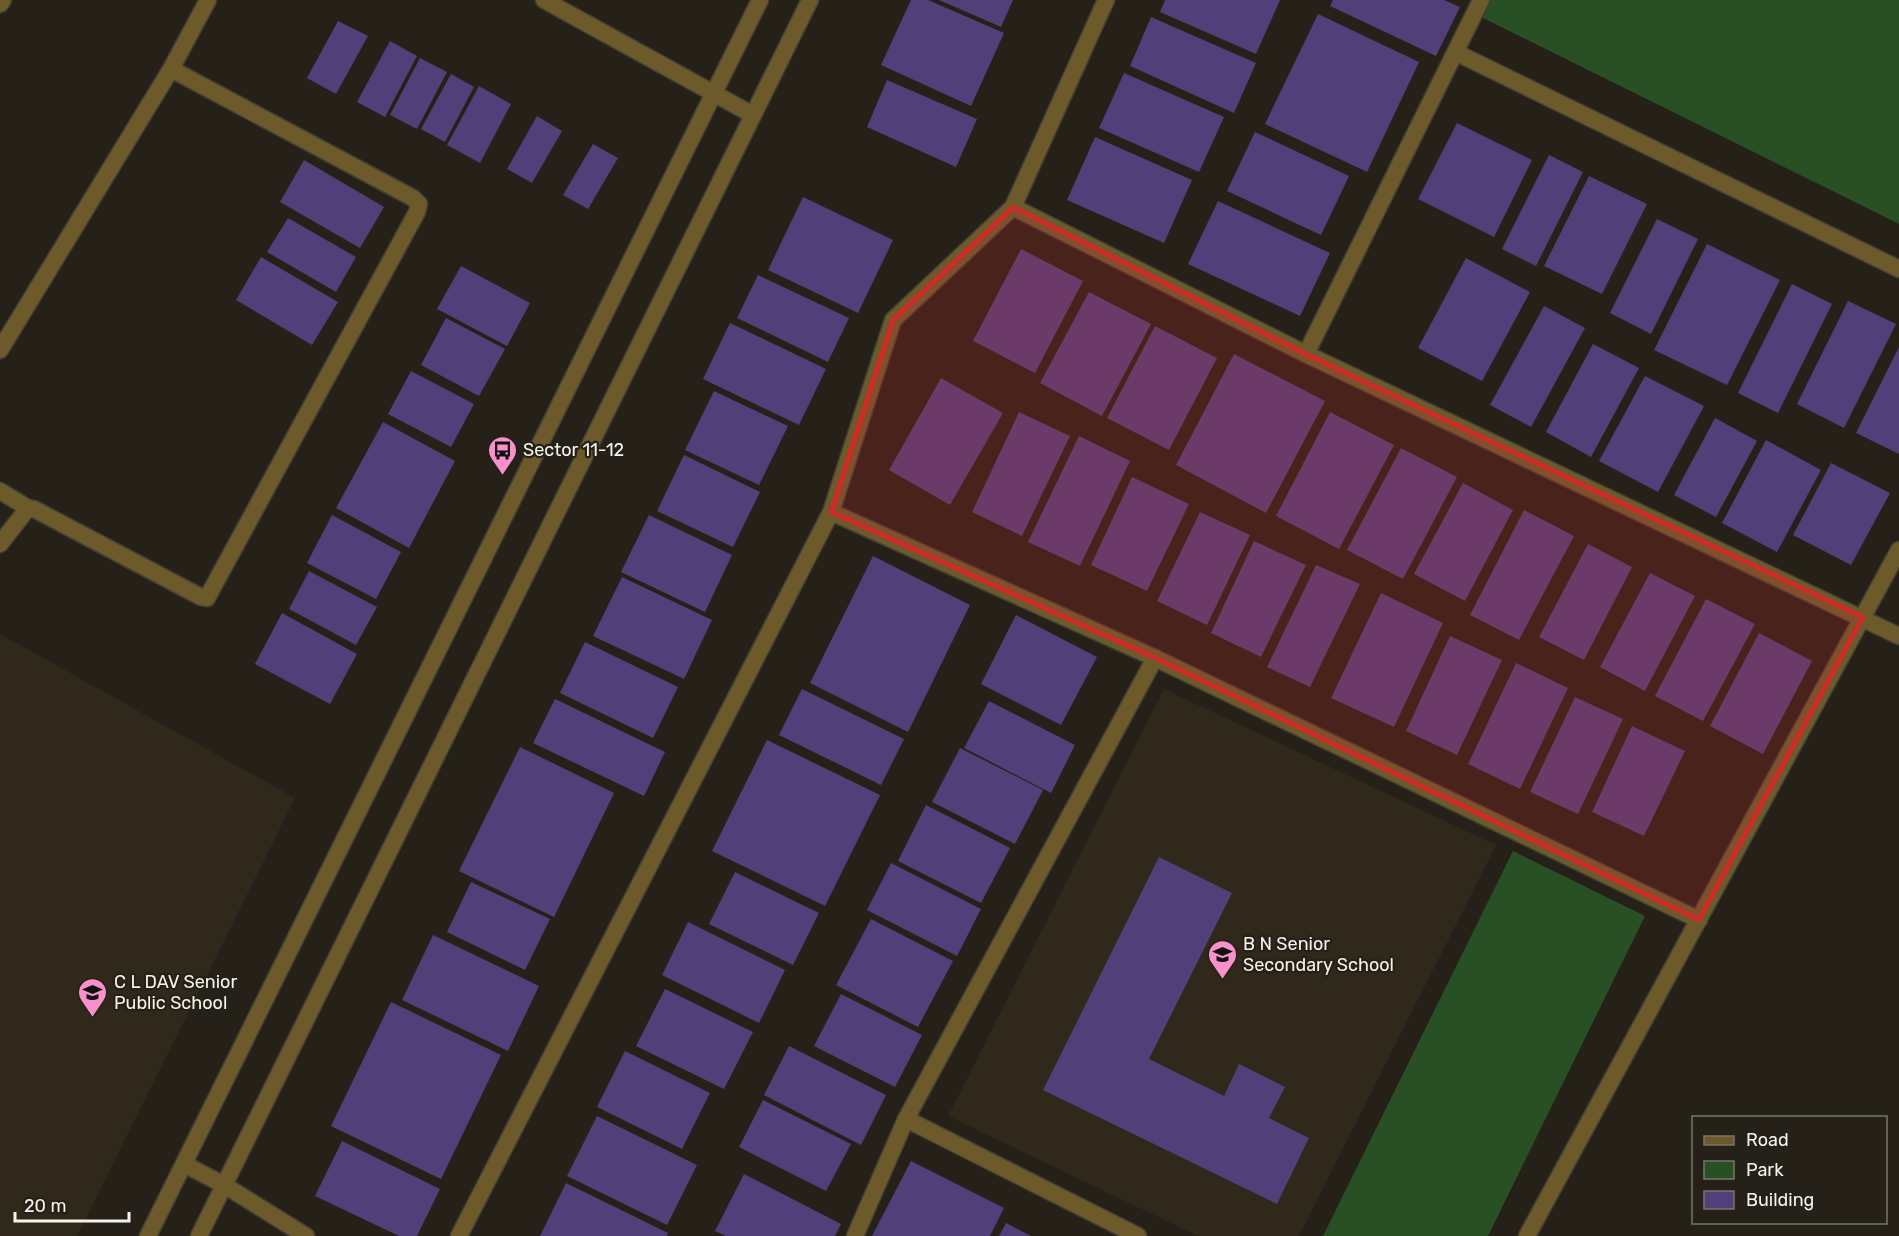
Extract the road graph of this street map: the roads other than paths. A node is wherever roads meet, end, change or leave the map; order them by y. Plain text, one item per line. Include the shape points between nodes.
1 (3, 0) edge
2 (208, 0) edge
3 (544, 0) edge
4 (760, 0) edge
5 (810, 0) edge
6 (1106, 0) edge
7 (1481, 0) edge
8 (0, 4) edge
9 (1456, 53) junction
10 (171, 69) junction
11 (713, 93) junction
12 (753, 115) junction
13 (1013, 207) junction
14 (1899, 269) edge
15 (0, 350) edge
16 (1306, 354) junction
17 (0, 491) edge
18 (28, 508) junction
19 (831, 512) junction
20 (0, 544) edge
21 (1899, 550) edge
22 (1863, 617) junction
23 (1899, 636) edge
24 (1155, 658) junction
25 (1699, 920) junction
26 (906, 1119) junction
27 (183, 1164) junction
28 (224, 1185) junction
29 (148, 1236) edge
30 (199, 1236) edge
31 (306, 1236) edge
32 (459, 1236) edge
33 (855, 1236) edge
34 (1138, 1236) edge
35 (1527, 1236) edge

1 - 8 street
2 - 10 street
3 - 11 street
4 - 11 street
5 - 12 street
6 - 13 street
7 - 9 street
9 - 14 street
9 - 16 street
10 - 15 street
10 - 18 street via 413,198 419,204 417,212 207,598
11 - 12 street
11 - 27 street
12 - 28 street
13 - 16 street
13 - 19 street via 893,320
16 - 22 street
17 - 18 street
18 - 20 street
19 - 24 street
19 - 32 street
21 - 22 street
22 - 23 street
22 - 25 street
24 - 25 street
24 - 26 street
25 - 35 street
26 - 33 street
26 - 34 street
27 - 28 street
27 - 29 street
28 - 30 street
28 - 31 street

